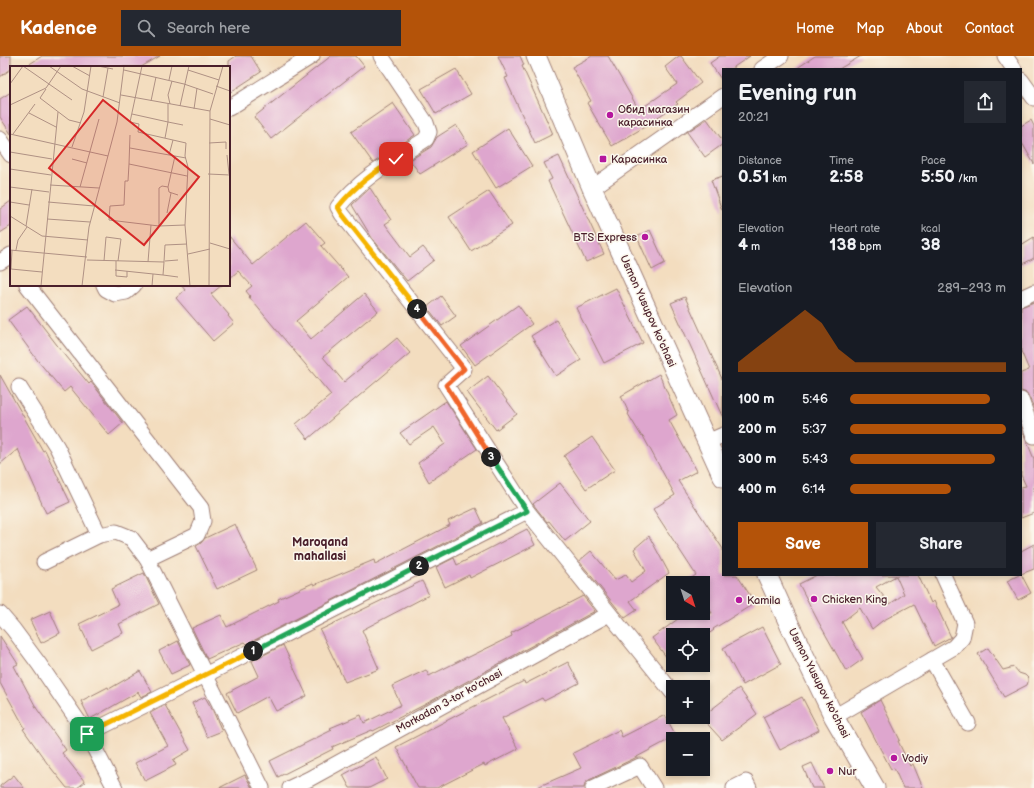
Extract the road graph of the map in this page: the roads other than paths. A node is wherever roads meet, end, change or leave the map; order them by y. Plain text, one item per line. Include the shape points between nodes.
1 (312, 56) edge
2 (381, 56) edge
3 (536, 56) edge
4 (781, 56) edge
5 (1004, 56) edge
6 (763, 68) edge
7 (1013, 68) edge
8 (1022, 81) edge
9 (722, 97) edge
10 (1034, 98) edge
11 (230, 107) edge
12 (0, 139) edge
13 (10, 154) edge
14 (592, 188) junction
15 (28, 286) edge
16 (104, 286) edge
17 (133, 286) edge
18 (1034, 292) edge
19 (1022, 298) edge
20 (19, 387) dead end
21 (1022, 403) edge
22 (1034, 436) edge
23 (715, 439) edge
24 (722, 472) edge
25 (527, 511) junction
26 (99, 535) junction
27 (147, 559) junction
28 (44, 562) dead end
29 (767, 576) edge
30 (943, 576) edge
31 (0, 614) edge
32 (609, 614) junction
33 (932, 660) junction
34 (205, 676) junction
35 (666, 684) edge
36 (834, 717) junction
37 (968, 723) dead end
38 (87, 734) junction
39 (311, 783) edge
40 (115, 788) edge
41 (262, 788) edge
42 (290, 788) edge
43 (593, 788) edge
44 (654, 788) edge
45 (875, 788) edge

1 - 11 street
2 - 25 street via 426,123 429,132 426,139 366,179 338,207 464,369 446,385
3 - 14 main road, Usmon Yusupov ko'chasi
4 - 6 street
5 - 7 street
8 - 10 street
9 - 14 street
12 - 13 street
14 - 23 main road, Usmon Yusupov ko'chasi
15 - 27 street via 201,508 203,521 197,535
16 - 17 street via 115,294 126,292
18 - 19 street
20 - 26 street via 57,447
21 - 22 street
23 - 24 main road, Usmon Yusupov ko'chasi
25 - 32 street
25 - 34 street
26 - 27 street via 116,532 131,538
26 - 28 street
27 - 34 street
29 - 36 main road, Usmon Yusupov ko'chasi
30 - 33 street via 965,623 962,638 954,647
31 - 38 street via 39,664
32 - 35 street
32 - 39 street, Morkadan 3-tor ko'chasi
33 - 36 street
33 - 37 street
34 - 38 street
34 - 41 street
36 - 45 main road, Usmon Yusupov ko'chasi
38 - 40 street
39 - 42 street, Morkadan 3-tor ko'chasi
43 - 44 street via 640,766

